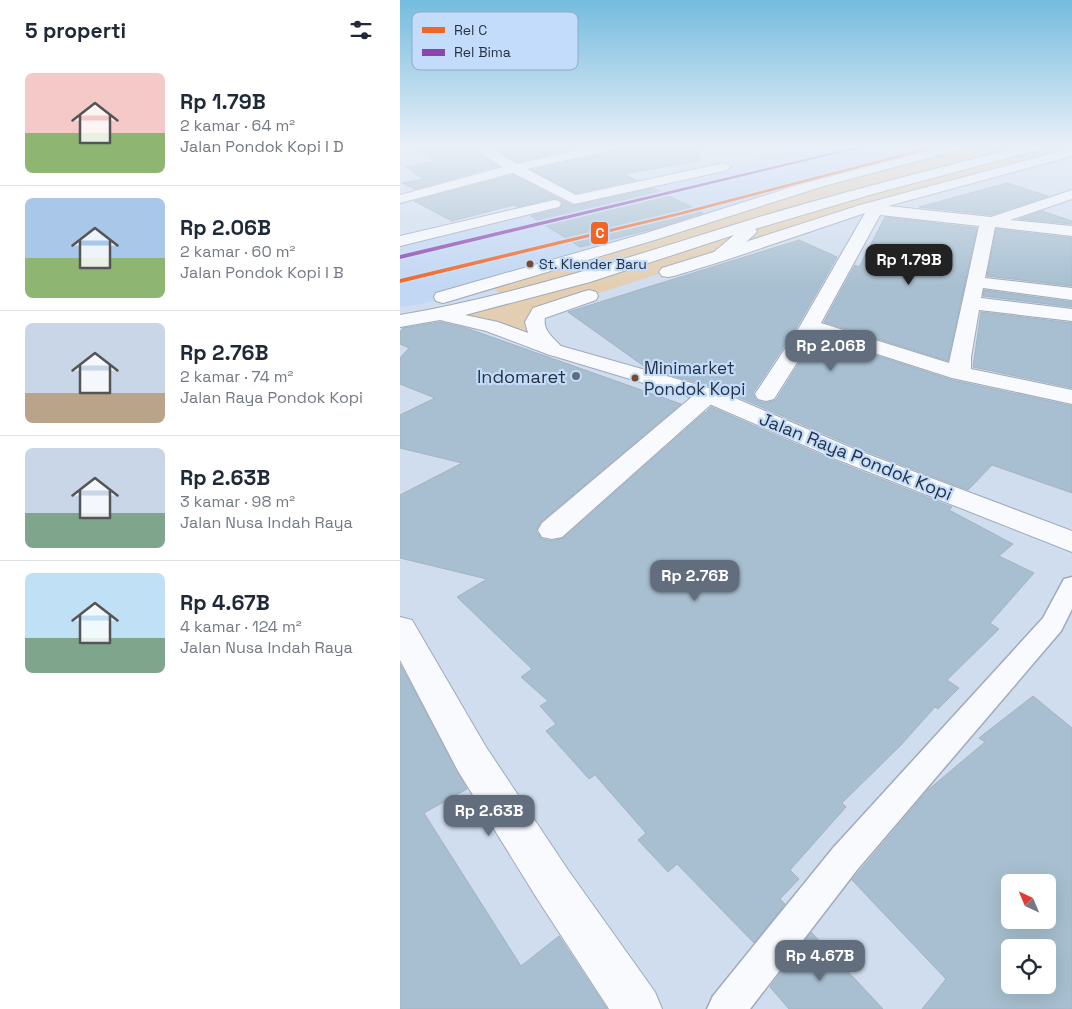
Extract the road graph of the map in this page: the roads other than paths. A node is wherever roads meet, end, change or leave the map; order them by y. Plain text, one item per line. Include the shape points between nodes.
1 (440, 192) edge
2 (561, 192) edge
3 (610, 192) edge
4 (790, 192) edge
5 (867, 192) edge
6 (930, 192) edge
7 (1069, 196) edge
8 (409, 202) edge
9 (554, 204) dead end
10 (870, 209) junction
11 (400, 212) edge
12 (764, 220) junction
13 (988, 221) junction
14 (1072, 231) edge
15 (400, 241) edge
16 (720, 256) junction
17 (656, 276) dead end
18 (977, 282) junction
19 (602, 292) dead end
20 (1072, 294) edge
21 (972, 303) junction
22 (400, 307) edge
23 (1072, 315) edge
24 (438, 316) junction
25 (400, 321) edge
26 (810, 326) junction
27 (554, 350) junction
28 (960, 372) junction
29 (766, 394) dead end
30 (708, 395) junction
31 (1072, 397) edge
32 (552, 530) dead end
33 (1072, 542) edge
34 (1072, 586) edge
35 (400, 629) edge
36 (638, 1009) edge
37 (726, 1009) edge

1 - 8 street
2 - 3 street via 574,200
4 - 22 street via 422,304
5 - 12 street
6 - 10 street
7 - 13 street
8 - 11 street
9 - 15 street via 441,224
10 - 13 street
10 - 16 street
10 - 26 street
12 - 16 street
12 - 24 street via 554,288
13 - 14 street
13 - 18 street
16 - 17 street
18 - 20 street
18 - 21 street
19 - 27 street via 540,312 534,317 536,330
21 - 23 street
21 - 28 street via 960,357
24 - 25 street
24 - 27 street, Jalan Raya Pondok Kopi via 491,326
26 - 28 street
26 - 29 street
27 - 30 street, Jalan Raya Pondok Kopi
28 - 31 street
30 - 32 street
30 - 33 street, Jalan Raya Pondok Kopi via 854,457
34 - 37 lane via 1052,624 845,859
35 - 36 street via 472,759

